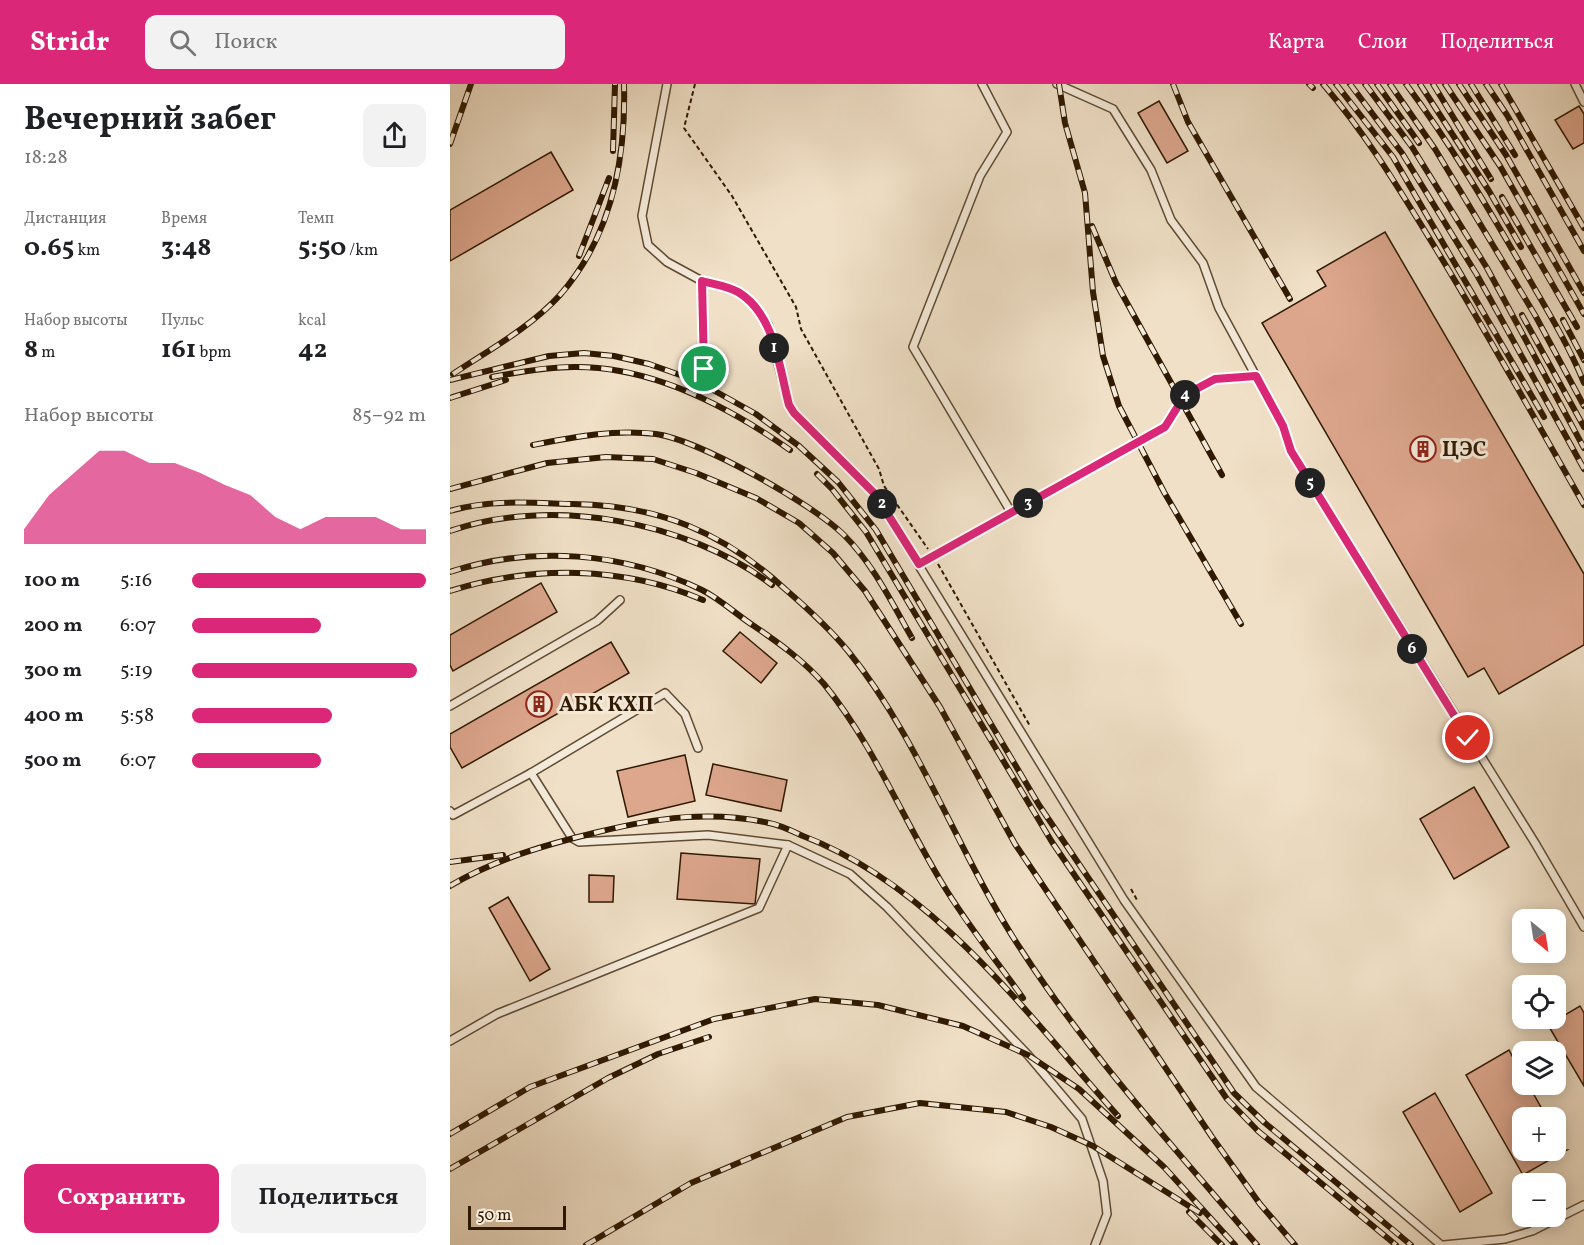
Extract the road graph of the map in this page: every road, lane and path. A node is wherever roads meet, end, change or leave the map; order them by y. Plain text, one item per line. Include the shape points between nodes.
1 (667, 84) edge
2 (695, 84) edge
3 (982, 84) edge
4 (1057, 84) edge
5 (1575, 84) edge
6 (1584, 102) edge
7 (702, 281) junction
8 (704, 369) dead end
9 (1256, 376) junction
10 (1011, 512) junction
11 (933, 556) junction
12 (919, 564) junction
13 (620, 600) dead end
14 (450, 706) edge
15 (1032, 729) dead end
16 (698, 748) dead end
17 (531, 773) junction
18 (451, 815) edge
19 (789, 844) junction
20 (1126, 883) dead end
21 (1139, 902) dead end
22 (1584, 927) edge
23 (450, 1041) edge
24 (1584, 1205) edge
25 (1095, 1245) edge
26 (1442, 1245) edge

1 - 7 lane via 642,216 648,245 667,262
2 - 11 path via 684,128 732,196 796,307 801,329 879,469 884,486
3 - 10 lane via 1007,132 980,176 913,347
4 - 9 lane via 1113,109 1151,170 1171,220 1203,263 1219,308
5 - 6 lane
7 - 8 lane
7 - 12 lane via 738,291 753,304 768,325 794,413 875,494
9 - 10 lane via 1215,379 1185,395 1165,427
9 - 22 lane via 1283,426 1291,451
10 - 11 lane
11 - 12 lane
11 - 15 path
12 - 26 lane via 1124,900 1256,1087
13 - 14 lane via 597,621
16 - 17 lane via 685,714 665,693
17 - 18 lane
17 - 19 lane via 572,838 579,842 708,835
19 - 23 lane via 759,908 497,1014
19 - 25 lane via 850,874 887,908 1028,1055 1082,1119 1103,1181 1107,1214
20 - 21 path
24 - 26 lane via 1532,1231 1505,1239

